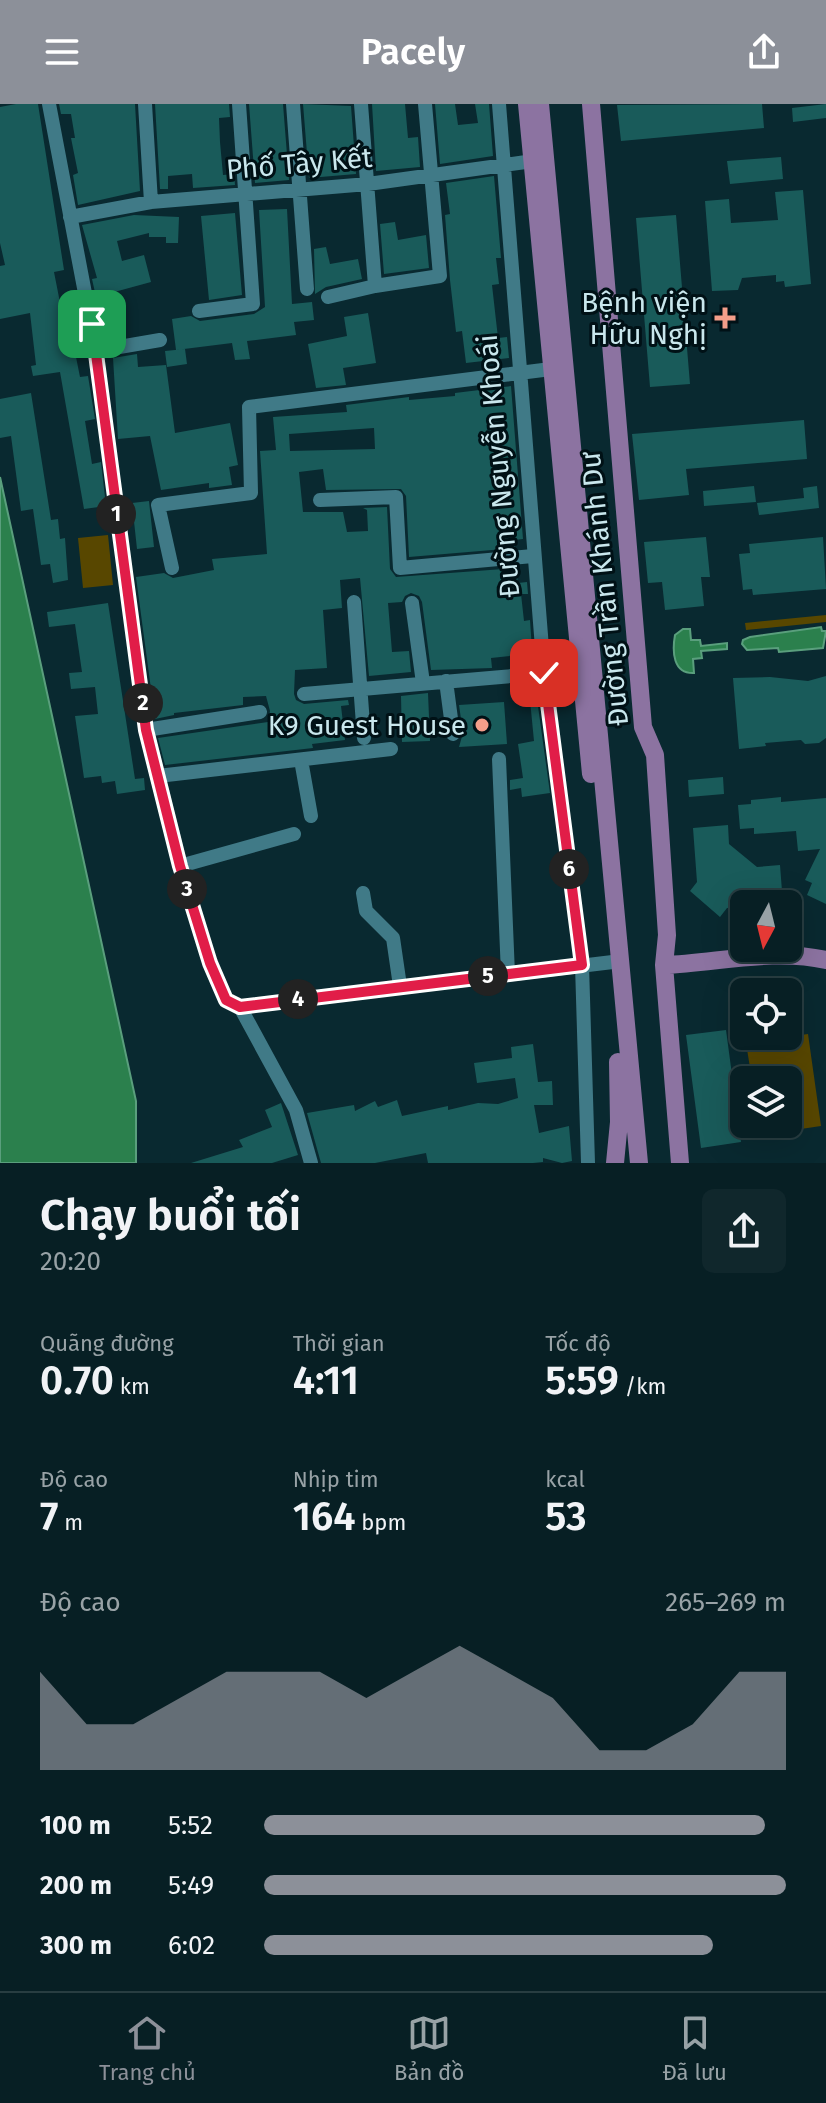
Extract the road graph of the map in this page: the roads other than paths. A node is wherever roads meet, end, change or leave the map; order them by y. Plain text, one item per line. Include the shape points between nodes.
1 (49, 104) edge
2 (145, 104) edge
3 (239, 104) edge
4 (293, 104) edge
5 (361, 104) edge
6 (425, 104) edge
7 (499, 104) edge
8 (527, 104) edge
9 (540, 104) edge
10 (591, 104) edge
11 (533, 161) junction
12 (505, 165) junction
13 (429, 174) junction
14 (368, 184) junction
15 (299, 189) junction
16 (245, 195) junction
17 (151, 202) junction
18 (70, 217) junction
19 (375, 286) junction
20 (307, 289) dead end
21 (328, 297) dead end
22 (199, 311) dead end
23 (160, 340) dead end
24 (96, 351) junction
25 (551, 369) junction
26 (518, 373) junction
27 (320, 500) dead end
28 (533, 556) junction
29 (172, 568) dead end
30 (354, 602) dead end
31 (412, 603) dead end
32 (581, 670) junction
33 (544, 673) junction
34 (446, 681) junction
35 (423, 683) junction
36 (363, 688) junction
37 (304, 694) dead end
38 (260, 712) dead end
39 (146, 730) junction
40 (453, 734) dead end
41 (364, 738) dead end
42 (391, 749) dead end
43 (499, 759) dead end
44 (301, 760) junction
45 (158, 776) junction
46 (311, 816) dead end
47 (294, 834) dead end
48 (180, 866) junction
49 (363, 893) dead end
50 (826, 960) edge
51 (615, 962) junction
52 (582, 965) junction
53 (664, 965) junction
54 (508, 974) junction
55 (400, 986) junction
56 (240, 1007) junction
57 (311, 1163) edge
58 (588, 1163) edge
59 (615, 1163) edge
60 (639, 1163) edge
61 (680, 1163) edge

1 - 18 street
2 - 17 street
3 - 16 street
4 - 15 street
5 - 14 street
6 - 13 street
7 - 12 street, Đường Nguyễn Khoái
8 - 11 main road
9 - 51 main road
10 - 53 main road, Đường Trần Khánh Dư via 643,727 655,755 667,935
11 - 12 street, Phố Tây Kết
11 - 25 main road
12 - 13 street, Phố Tây Kết
12 - 26 street, Đường Nguyễn Khoái
13 - 14 street, Phố Tây Kết
13 - 19 street via 440,276
14 - 15 street, Phố Tây Kết
14 - 19 street
15 - 16 street, Phố Tây Kết
15 - 20 street
16 - 17 street, Phố Tây Kết
16 - 22 street via 253,304
17 - 18 street, Phố Tây Kết
18 - 24 street
19 - 21 street
23 - 24 street
24 - 39 street
25 - 26 street
25 - 32 main road
26 - 28 street, Đường Nguyễn Khoái
26 - 29 street via 249,407 251,493 158,505
27 - 28 street via 396,497 400,568
28 - 33 street, Đường Nguyễn Khoái
30 - 36 street
31 - 35 street
32 - 33 street
32 - 51 main road
33 - 34 street
33 - 52 street, Đường Nguyễn Khoái
34 - 35 street
34 - 40 street
35 - 36 street
36 - 37 street
36 - 41 street
38 - 39 street
39 - 45 street
42 - 44 street
43 - 54 street
44 - 45 street
44 - 46 street
45 - 48 street
47 - 48 street
48 - 56 street via 210,963 226,1000
49 - 55 street via 366,911 393,938
50 - 53 main road via 771,956
51 - 52 street
51 - 59 main road
51 - 60 main road
52 - 54 street
52 - 58 street, Đường Nguyễn Khoái
53 - 61 main road, Đường Trần Khánh Dư
54 - 55 street
55 - 56 street
56 - 57 street via 296,1110

